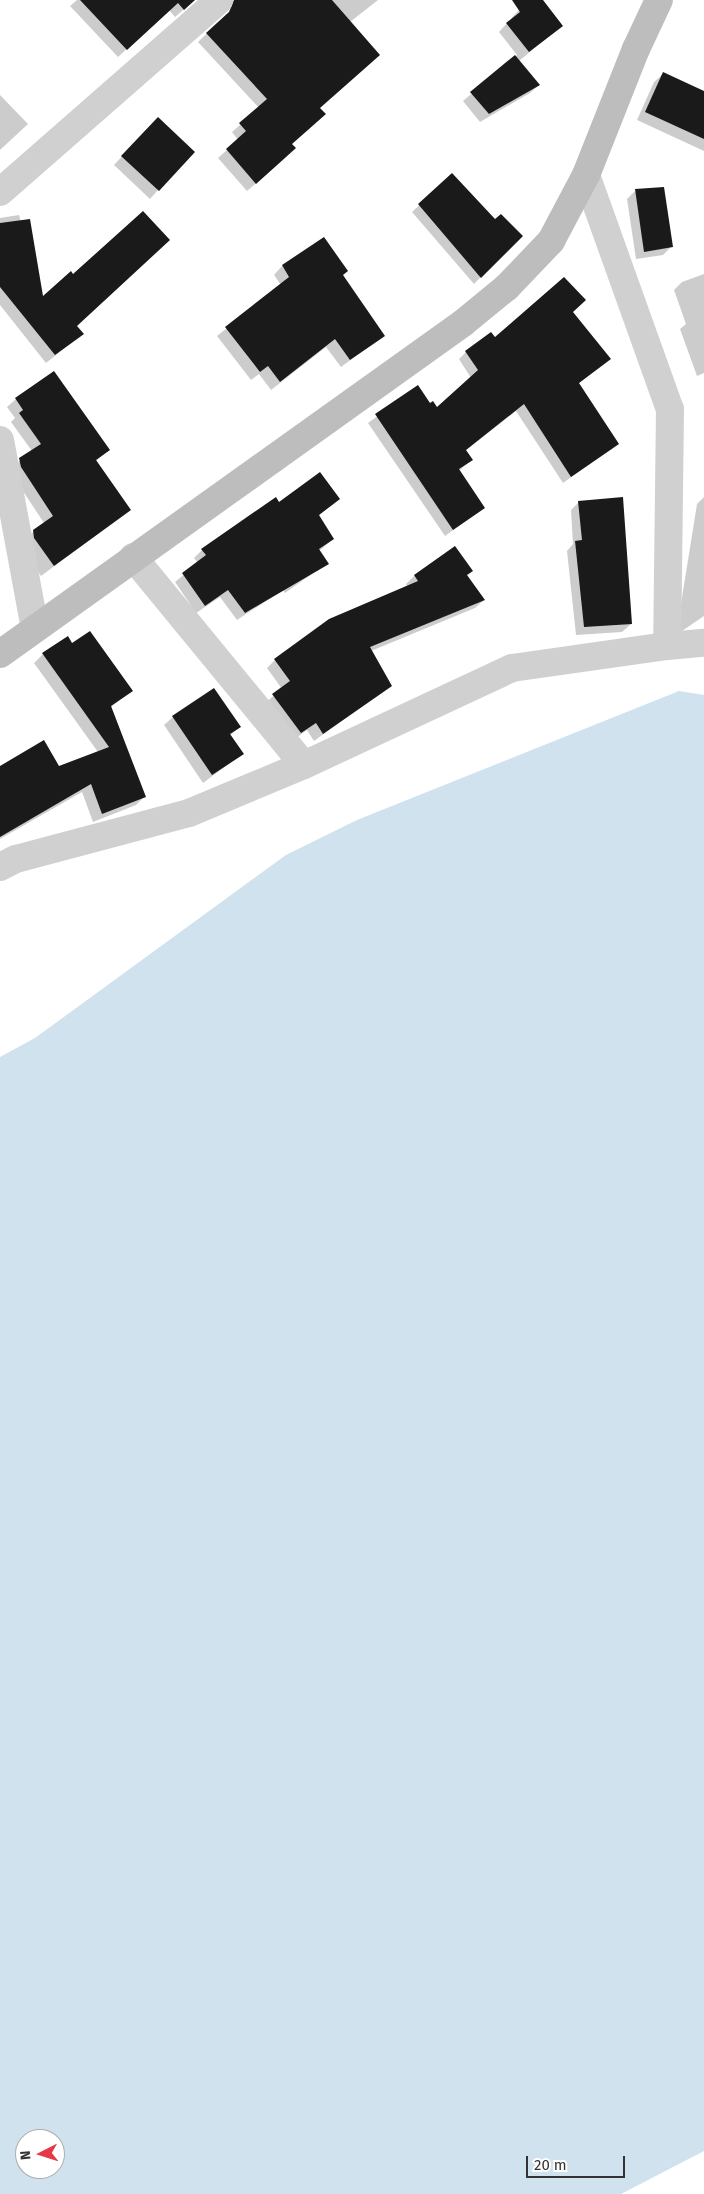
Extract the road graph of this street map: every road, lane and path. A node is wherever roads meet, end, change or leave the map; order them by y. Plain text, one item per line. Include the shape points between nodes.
1 (219, 0) edge
2 (659, 0) edge
3 (586, 175) junction
4 (0, 192) edge
5 (0, 440) edge
6 (133, 557) junction
7 (35, 628) junction
8 (704, 643) edge
9 (667, 646) junction
10 (0, 654) edge
11 (304, 765) junction
12 (0, 867) edge

1 - 4 street
2 - 3 street
3 - 6 street via 551,241 508,287 463,323
3 - 9 street via 670,409
5 - 7 street
6 - 7 street
6 - 11 street
7 - 10 street
8 - 9 street
9 - 11 street via 512,668
11 - 12 street via 189,813 16,859

